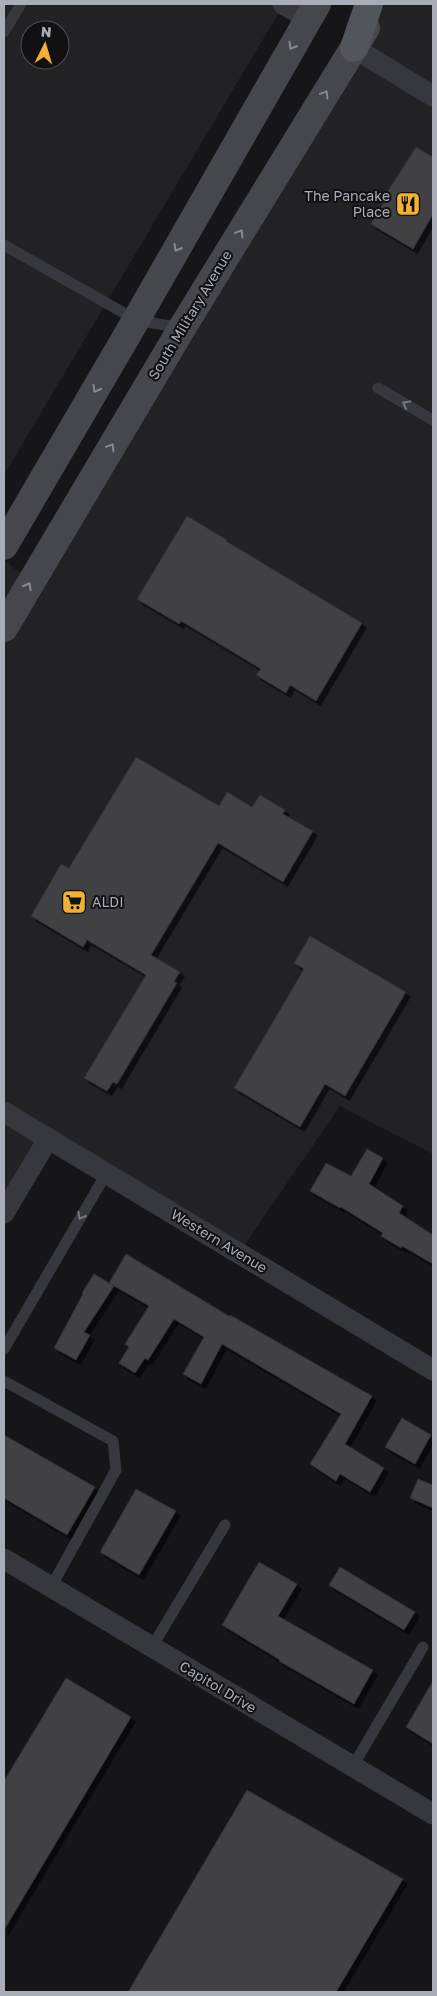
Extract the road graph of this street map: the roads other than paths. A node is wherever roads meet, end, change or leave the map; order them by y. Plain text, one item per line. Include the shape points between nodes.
1 (21, 4) edge
2 (283, 4) edge
3 (369, 4) edge
4 (380, 4) edge
5 (312, 11) edge
6 (4, 32) edge
7 (354, 48) junction
8 (433, 96) edge
9 (4, 245) edge
10 (136, 320) junction
11 (182, 328) junction
12 (378, 388) dead end
13 (433, 420) edge
14 (4, 546) edge
15 (4, 628) edge
16 (4, 1112) edge
17 (48, 1139) junction
18 (106, 1174) junction
19 (4, 1213) edge
20 (4, 1348) edge
21 (433, 1370) edge
22 (4, 1381) edge
23 (225, 1525) dead end
24 (4, 1559) edge
25 (51, 1587) junction
26 (152, 1647) junction
27 (423, 1647) dead end
28 (353, 1766) junction
29 (433, 1814) edge

1 - 6 lane
2 - 5 street
3 - 7 main road
4 - 7 main road, South Military Avenue
5 -> 10 main road
7 - 8 street
11 -> 7 main road, South Military Avenue
9 - 10 lane
10 - 11 lane
10 -> 14 main road
15 -> 11 main road, South Military Avenue
13 -> 12 lane
16 - 17 street, Western Avenue
17 - 18 street, Western Avenue
17 - 19 street
18 -> 20 lane
18 - 21 street, Western Avenue
22 - 25 lane via 113,1441 116,1470
23 - 26 lane
24 - 25 street, Capitol Drive
25 - 26 street, Capitol Drive
26 - 28 street, Capitol Drive
27 - 28 lane
28 - 29 street, Capitol Drive

